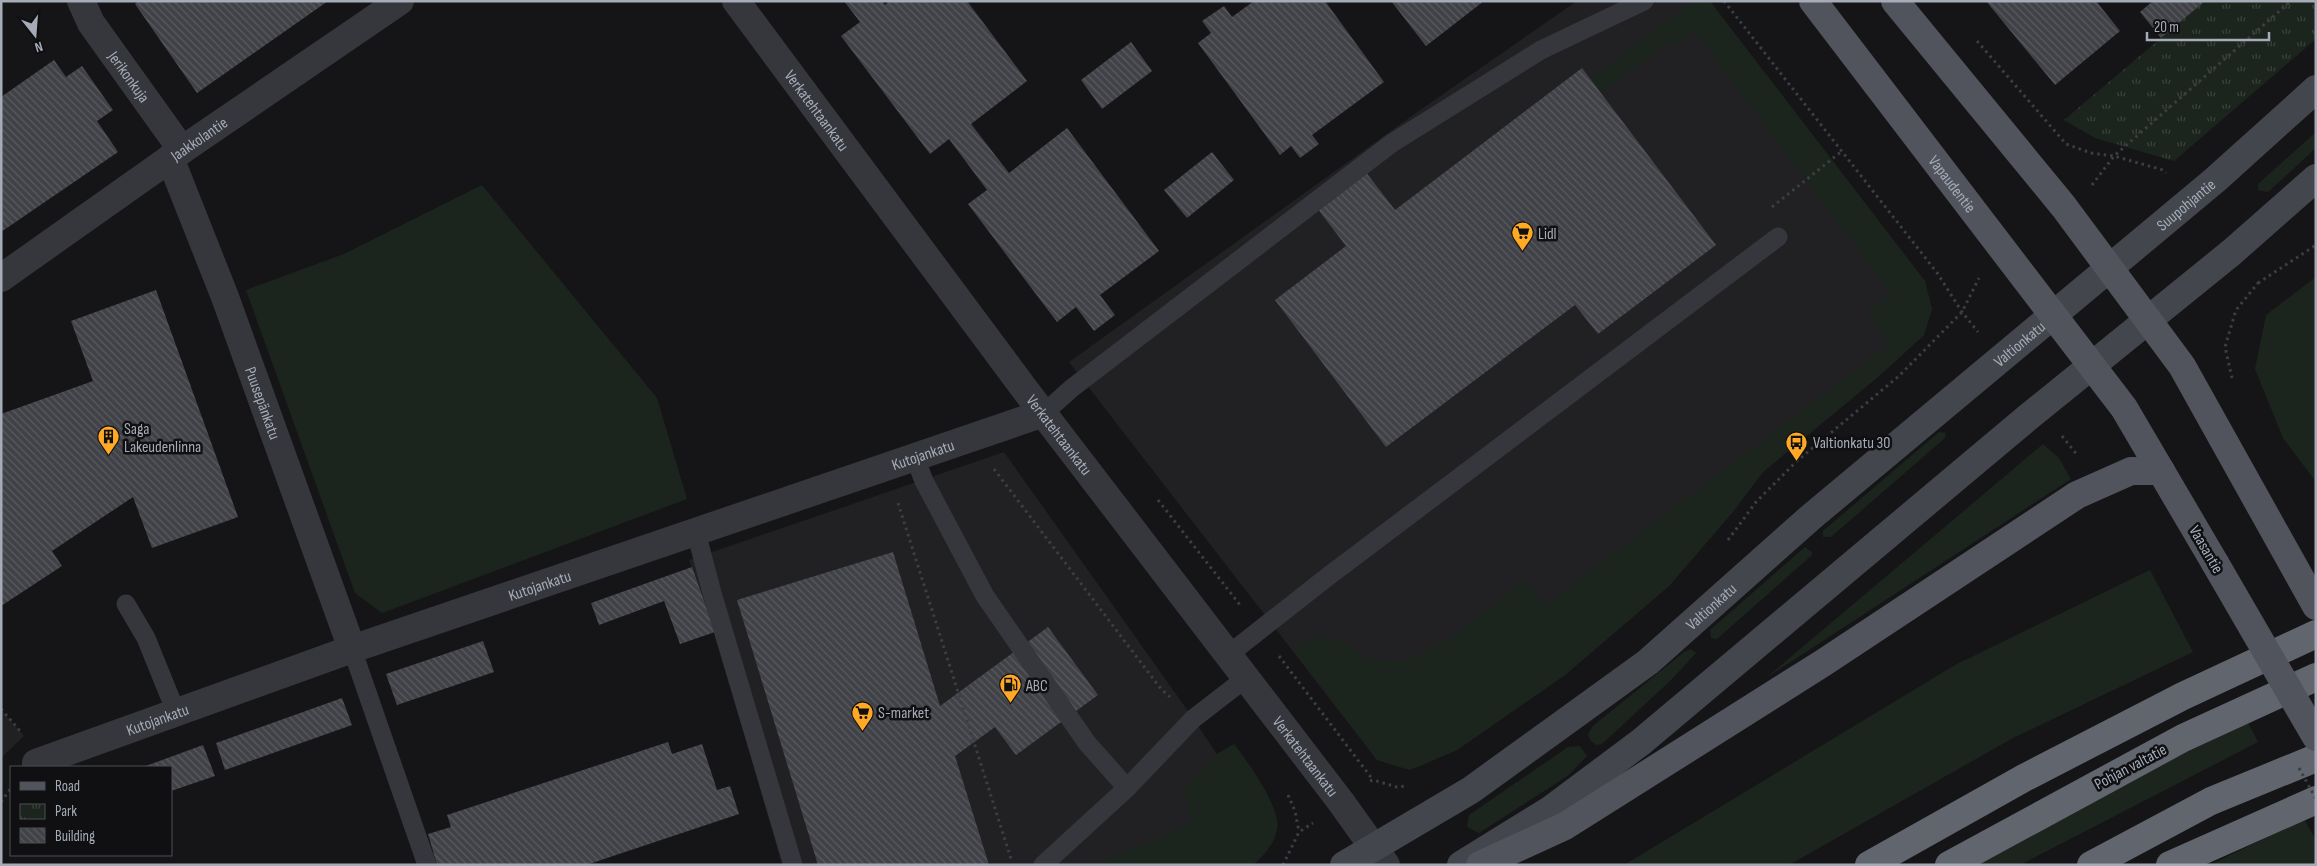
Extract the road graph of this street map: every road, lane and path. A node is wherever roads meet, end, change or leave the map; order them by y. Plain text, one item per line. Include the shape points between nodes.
1 (81, 1) edge
2 (400, 1) edge
3 (736, 1) edge
4 (1644, 1) edge
5 (1724, 1) edge
6 (1813, 1) edge
7 (1895, 1) edge
8 (2291, 1) edge
9 (1972, 35) dead end
10 (2316, 89) edge
11 (1842, 151) junction
12 (176, 154) junction
13 (2114, 156) junction
14 (2316, 178) edge
15 (2189, 201) junction
16 (2064, 207) junction
17 (1768, 210) dead end
18 (1778, 237) dead end
19 (2316, 245) edge
20 (2232, 252) junction
21 (2008, 254) junction
22 (2109, 268) junction
23 (1, 278) edge
24 (2258, 283) junction
25 (1962, 312) junction
26 (2053, 314) junction
27 (2148, 321) junction
28 (2092, 366) junction
29 (2232, 380) dead end
30 (1044, 413) junction
31 (990, 466) dead end
32 (919, 470) junction
33 (2161, 470) junction
34 (696, 532) junction
35 (1723, 546) dead end
36 (126, 604) dead end
37 (2316, 606) edge
38 (2316, 634) edge
39 (352, 649) junction
40 (1228, 655) junction
41 (2316, 677) edge
42 (1246, 678) junction
43 (176, 712) junction
44 (1193, 718) junction
45 (2316, 737) edge
46 (2316, 758) edge
47 (36, 763) dead end
48 (1414, 785) dead end
49 (1127, 788) junction
50 (10, 789) edge
51 (1286, 790) dead end
52 (2316, 800) edge
53 (1, 802) edge
54 (1341, 802) junction
55 (1299, 832) junction
56 (1380, 857) edge
57 (427, 865) edge
58 (793, 865) edge
59 (1013, 865) edge
60 (1043, 865) edge
61 (1283, 865) edge
62 (1344, 865) edge
63 (1461, 865) edge
64 (1480, 865) edge
65 (1869, 865) edge
66 (1949, 865) edge
67 (2091, 865) edge
68 (2170, 865) edge

1 - 12 street, Jerikonkuja via 90,23
2 - 12 street, Jaakkolantie
3 - 30 street, Verkatehtaankatu
4 - 30 lane via 1541,50 1392,143 1072,388
5 - 11 path
6 - 21 main road, Vapaudentie
7 - 16 main road
8 - 13 path
9 - 13 path via 2066,144 2091,153
10 - 15 main road, Suupohjantie
11 - 17 path
11 - 25 path via 1938,274
12 - 23 street, Jaakkolantie
12 - 39 street, Puusepänkatu
13 - 15 path via 2163,170
13 - 16 path via 2095,182
14 - 20 main road
15 - 22 main road, Suupohjantie
16 - 22 main road
18 - 40 lane
19 - 24 path
20 - 24 path
20 - 27 main road
21 - 25 path via 1981,276
21 - 26 main road, Vapaudentie
22 - 26 main road, Suupohjantie
22 - 27 main road
24 - 29 path via 2236,310 2224,347
25 - 35 path via 1899,376 1804,455 1756,502
26 - 28 main road, Vapaudentie
26 - 56 main road, Valtionkatu via 1811,517 1648,662
27 - 28 main road
27 - 37 main road via 2182,366
28 - 33 main road, Vaasantie via 2124,408
28 - 63 main road via 1641,742 1550,810
30 - 32 street, Kutojankatu
30 - 40 street, Verkatehtaankatu
31 - 44 path via 1161,689
32 - 34 street, Kutojankatu
32 - 49 lane via 985,596 1087,743
32 - 59 path via 895,492
33 - 45 main road, Vaasantie, bridge
33 - 64 main road via 2131,471 2077,495 1823,664 1565,826
34 - 39 street, Kutojankatu
34 - 58 lane
36 - 43 lane via 146,638
38 - 65 highway via 2183,696 2024,778
39 - 43 street, Kutojankatu
39 - 57 lane
40 - 42 street, Verkatehtaankatu
41 - 66 highway, Pohjan valtatie via 2183,738
42 - 44 lane
42 - 54 street, Verkatehtaankatu
43 - 47 street, Kutojankatu
44 - 49 lane
46 - 67 highway via 2211,801
48 - 54 path via 1397,786 1373,780
49 - 60 lane
50 - 53 path
51 - 55 path via 1295,810
52 - 68 highway
54 - 55 path
54 - 56 street, Verkatehtaankatu
55 - 61 path
56 - 62 main road, Valtionkatu

